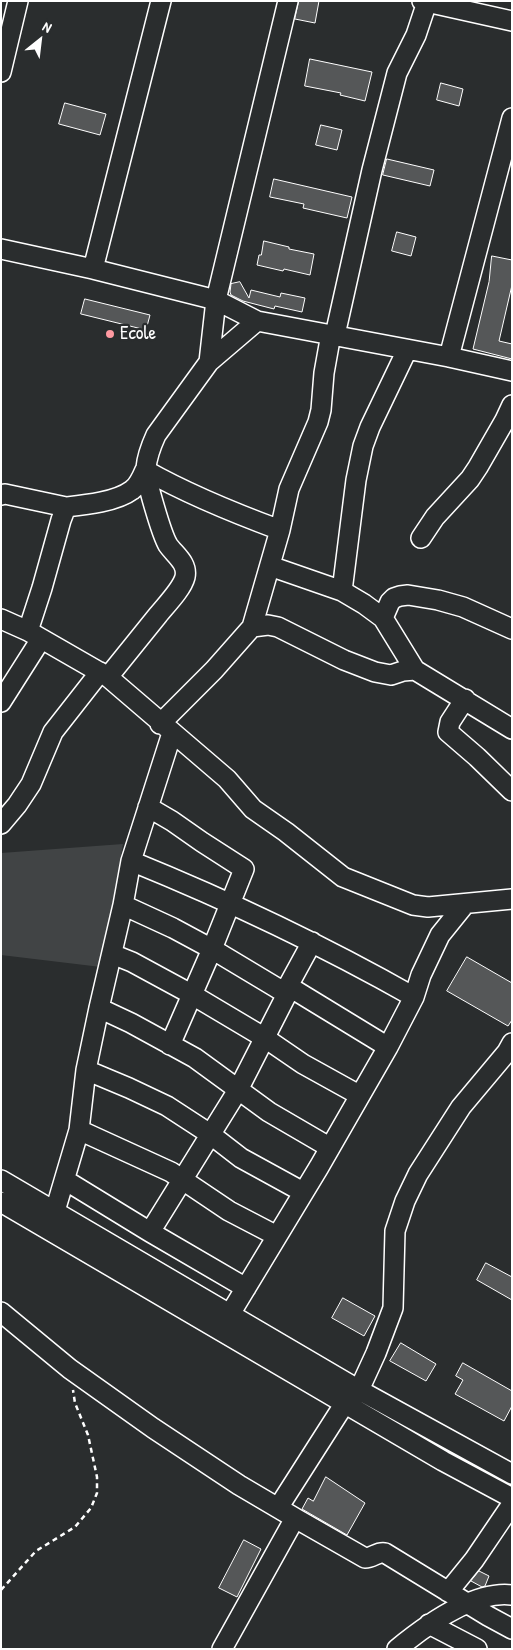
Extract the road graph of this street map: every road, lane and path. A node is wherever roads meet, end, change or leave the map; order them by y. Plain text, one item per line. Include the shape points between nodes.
1 (161, 1) edge
2 (288, 1) edge
3 (424, 2) edge
4 (11, 12) edge
5 (512, 21) edge
6 (1, 72) edge
7 (510, 127) edge
8 (1, 249) edge
9 (93, 269) junction
10 (216, 300) junction
11 (257, 321) junction
12 (333, 335) junction
13 (407, 350) junction
14 (450, 357) junction
15 (209, 362) junction
16 (512, 371) edge
17 (512, 405) edge
18 (145, 470) junction
19 (1, 495) edge
20 (66, 507) junction
21 (280, 530) junction
22 (421, 538) dead end
23 (270, 566) junction
24 (342, 591) junction
25 (1, 618) edge
26 (383, 618) junction
27 (252, 627) junction
28 (512, 629) edge
29 (35, 635) junction
30 (415, 670) junction
31 (104, 675) junction
32 (465, 699) junction
33 (1, 702) edge
34 (166, 728) junction
35 (512, 729) edge
36 (512, 791) edge
37 (148, 807) junction
38 (1, 824) edge
39 (131, 861) junction
40 (512, 900) edge
41 (230, 904) junction
42 (466, 904) junction
43 (123, 905) junction
44 (312, 942) junction
45 (212, 949) junction
46 (112, 954) junction
47 (287, 990) junction
48 (191, 994) junction
49 (414, 997) junction
50 (99, 1008) junction
51 (265, 1038) junction
52 (512, 1043) edge
53 (170, 1045) junction
54 (388, 1047) junction
55 (86, 1070) junction
56 (238, 1090) junction
57 (359, 1095) junction
58 (79, 1130) junction
59 (210, 1134) junction
60 (329, 1147) junction
61 (182, 1179) junction
62 (1, 1180) edge
63 (65, 1180) junction
64 (303, 1192) junction
65 (3, 1208) edge
66 (55, 1211) junction
67 (150, 1232) junction
68 (277, 1236) junction
69 (246, 1288) junction
70 (1, 1312) edge
71 (230, 1314) junction
72 (70, 1369) junction
73 (359, 1390) junction
74 (345, 1403) junction
75 (512, 1474) edge
76 (512, 1498) edge
77 (512, 1504) edge
78 (278, 1508) junction
79 (295, 1518) junction
80 (1, 1590) edge
81 (448, 1592) junction
82 (512, 1595) edge
83 (469, 1604) junction
84 (429, 1624) junction
85 (512, 1629) edge
86 (222, 1649) edge
87 (397, 1649) edge
88 (477, 1649) edge

1 - 9 street
2 - 10 street
3 - 5 street
3 - 12 street via 416,35 397,73
4 - 6 street
7 - 14 street
8 - 9 street
9 - 10 street
10 - 11 street
10 - 15 street
11 - 12 street
11 - 15 street
12 - 13 street
12 - 21 street via 318,422 289,489
13 - 14 street
13 - 24 street via 363,446
14 - 16 street
15 - 18 street via 156,435
17 - 22 street via 474,473
18 - 20 street via 128,492 99,503
18 - 21 street via 229,512
18 - 31 street via 160,526 167,544 184,564 185,576 170,601
19 - 20 street
20 - 29 street via 42,588
21 - 23 street
23 - 24 street
23 - 27 street
24 - 26 street
25 - 29 street
26 - 28 street via 394,598 408,596 463,606
26 - 30 street
27 - 30 street via 278,626 375,672 391,675
27 - 34 street
29 - 31 street
29 - 33 street
30 - 32 street
31 - 34 street
31 - 38 street via 53,732 31,784
32 - 35 street
32 - 36 street via 450,722 448,732
34 - 37 street
34 - 42 street via 227,779 253,809 343,877 413,905
37 - 39 street
37 - 41 street via 243,867
39 - 41 street
39 - 43 street
40 - 42 street
41 - 44 street
41 - 45 street
42 - 49 street via 440,935
43 - 45 street
43 - 46 street
44 - 47 street
44 - 49 street
45 - 47 street
45 - 48 street
46 - 48 street
46 - 50 street
47 - 51 street
47 - 54 street
48 - 51 street
48 - 53 street
49 - 54 street
50 - 53 street
50 - 55 street
51 - 56 street
51 - 57 street via 303,1064
52 - 73 street via 462,1107 418,1174 405,1201 395,1231 393,1308
53 - 56 street via 195,1058
54 - 57 street
55 - 58 street
55 - 59 street via 167,1106
56 - 59 street
56 - 60 street
57 - 60 street
58 - 61 street
58 - 63 street
59 - 61 street
59 - 64 street via 241,1158
60 - 64 street
61 - 67 street
61 - 68 street via 230,1212
62 - 66 street
63 - 66 street
63 - 67 street
64 - 68 street
65 - 74 street
66 - 71 street
67 - 69 street
68 - 69 street
69 - 71 street
70 - 72 street
71 - 73 street
72 - 78 street via 168,1438
72 - 80 path via 75,1403 88,1435 97,1493 92,1508 75,1527 36,1552
73 - 75 street
74 - 76 street
74 - 78 street
77 - 81 street
78 - 79 street
79 - 81 street via 366,1558 385,1553
79 - 86 street
81 - 83 street
82 - 83 street via 491,1595
83 - 84 street
83 - 85 street
84 - 87 street
84 - 88 street

